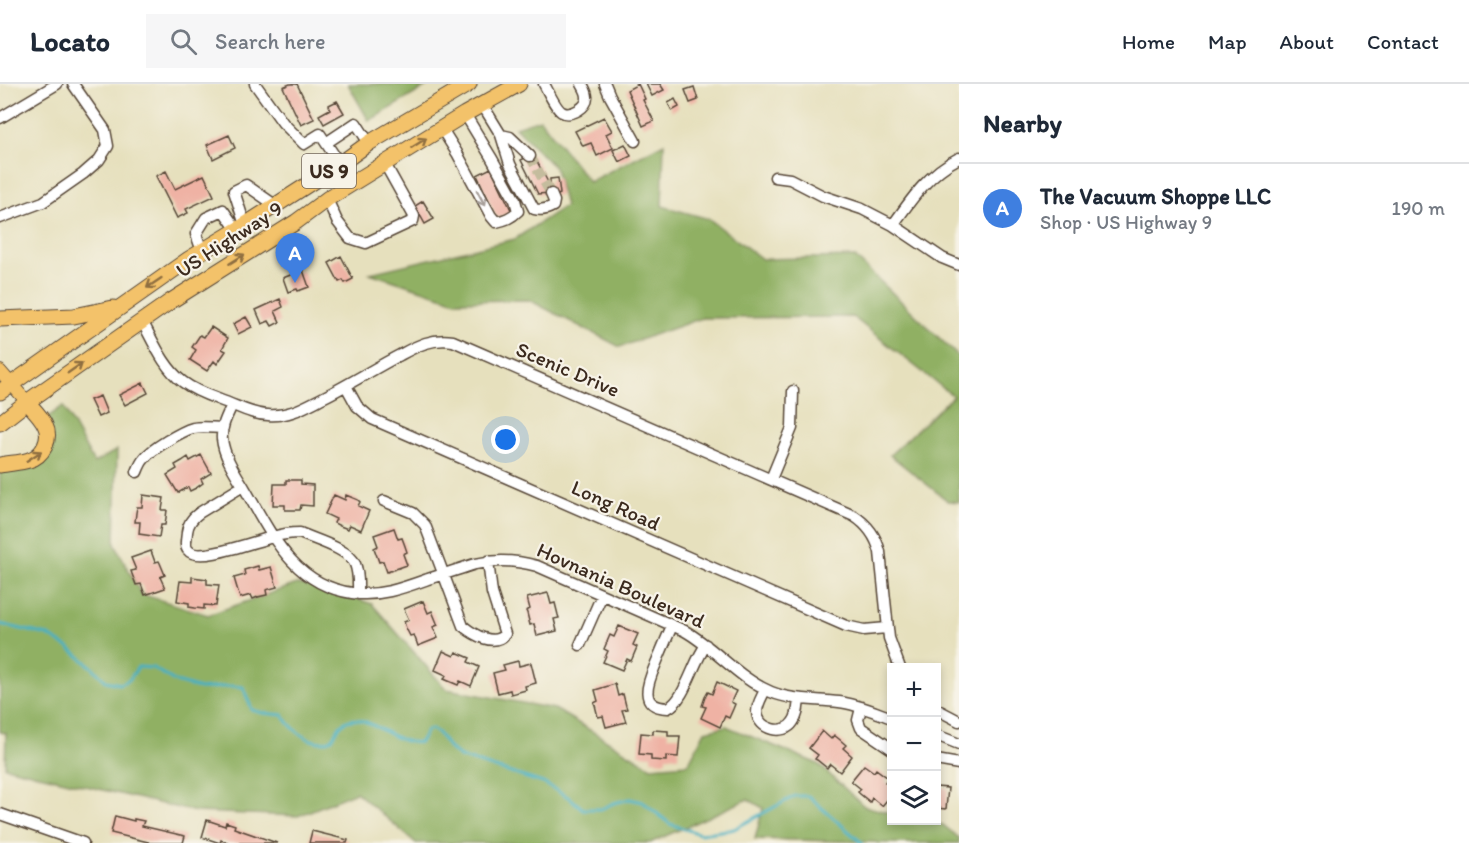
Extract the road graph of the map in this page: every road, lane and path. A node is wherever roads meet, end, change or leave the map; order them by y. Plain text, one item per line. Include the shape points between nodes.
1 (57, 84) edge
2 (73, 84) edge
3 (255, 84) edge
4 (469, 84) edge
5 (519, 84) edge
6 (544, 84) edge
7 (582, 84) edge
8 (605, 84) edge
9 (482, 104) junction
10 (465, 114) junction
11 (0, 118) edge
12 (442, 129) junction
13 (501, 135) junction
14 (635, 141) dead end
15 (326, 143) junction
16 (369, 143) junction
17 (530, 156) tunnel mouth
18 (959, 158) edge
19 (340, 164) junction
20 (385, 164) junction
21 (775, 177) dead end
22 (551, 194) dead end
23 (327, 199) junction
24 (275, 206) junction
25 (0, 218) edge
26 (893, 225) junction
27 (241, 227) junction
28 (202, 251) junction
29 (959, 265) edge
30 (119, 308) junction
31 (0, 319) edge
32 (142, 321) junction
33 (0, 371) edge
34 (346, 386) junction
35 (6, 388) edge
36 (793, 391) dead end
37 (27, 402) junction
38 (232, 405) junction
39 (0, 423) edge
40 (223, 428) junction
41 (0, 465) edge
42 (137, 471) dead end
43 (771, 479) junction
44 (243, 486) junction
45 (384, 501) dead end
46 (273, 536) junction
47 (488, 561) junction
48 (443, 574) junction
49 (358, 594) junction
50 (602, 595) junction
51 (672, 626) junction
52 (887, 628) junction
53 (580, 645) dead end
54 (706, 645) junction
55 (898, 663) edge
56 (765, 690) junction
57 (798, 699) junction
58 (861, 708) junction
59 (941, 712) edge
60 (888, 717) edge
61 (959, 721) edge
62 (941, 737) edge
63 (959, 744) edge
64 (887, 746) edge
65 (941, 761) edge
66 (959, 764) edge
67 (0, 814) edge
68 (61, 839) edge
69 (83, 843) edge

1 - 11 street
2 - 25 street via 105,130 108,146 99,160 43,202
3 - 15 street via 304,144 320,134
4 - 16 highway, US Highway 9 / US 9
5 - 9 highway, US Highway 9 / US 9
6 - 7 street via 561,112 566,113 586,103
8 - 14 street
9 - 10 highway, US Highway 9 / US 9
9 - 13 street
10 - 12 highway, US Highway 9 / US 9
12 -> 10 street via 491,216 496,222 513,216 518,211 515,200
20 -> 12 highway, US Highway 9 / US 9
13 - 17 street via 519,144
13 - 22 street via 510,164 534,208 539,211 552,206
15 - 16 street via 356,123
15 - 19 street
16 - 19 highway, US Highway 9 / US 9
18 - 26 street via 929,178
19 - 24 highway, US Highway 9 / US 9
20 - 23 highway, US Highway 9 / US 9
20 - 23 street via 414,216 413,221 366,243 350,238
21 - 26 street via 790,179 823,196 862,208
32 -> 23 highway, US Highway 9 / US 9
24 - 27 highway, US Highway 9 / US 9
24 - 27 street via 246,185 234,191
26 - 29 street via 935,254
27 - 28 highway, US Highway 9 / US 9
27 - 28 street via 223,210 206,218 196,234
28 -> 30 highway, US Highway 9 / US 9
30 - 31 highway
30 - 35 highway, US Highway 9 / US 9
37 -> 32 highway, US Highway 9 / US 9
32 - 38 street, Scenic Drive via 176,376
33 - 35 main road
34 - 38 street, Scenic Drive via 283,415 268,416
34 - 43 street, Scenic Drive via 422,343 453,341
34 - 52 street, Long Road via 357,406 372,419 846,626 864,630
35 - 37 main road
36 - 43 street via 792,428
37 - 39 highway, US Highway 9 / US 9
41 -> 37 highway via 32,460 45,448 46,426
38 - 40 street
40 - 42 street via 183,432 152,450
40 - 44 street, Hovnania Boulevard via 224,450
43 - 52 street, Scenic Drive via 854,516 870,529 880,552
44 - 46 street, Hovnania Boulevard
44 - 46 street via 193,518 188,525 188,550 208,555
45 - 48 street via 413,513 424,525
46 - 49 street, Hovnania Boulevard via 292,562 315,580
46 - 49 street via 300,533 344,552 355,564
47 - 48 street, Hovnania Boulevard
47 - 48 street via 492,593 505,634 500,639 485,639 463,626
47 - 50 street, Hovnania Boulevard via 525,562
48 - 49 street, Hovnania Boulevard via 387,592
50 - 51 street, Hovnania Boulevard
50 - 53 street
51 - 54 street, Hovnania Boulevard
51 - 54 street via 647,686 648,698 655,705 668,708 676,702
52 - 55 street, Scenic Drive
54 - 56 street, Hovnania Boulevard
56 - 57 street, Hovnania Boulevard
56 - 57 street via 757,714 771,729 792,725
57 - 58 street, Hovnania Boulevard via 837,701
58 - 60 street, Hovnania Boulevard
58 - 64 street via 861,728
59 - 61 street
62 - 63 street
65 - 66 street
67 - 68 street
68 - 69 street

